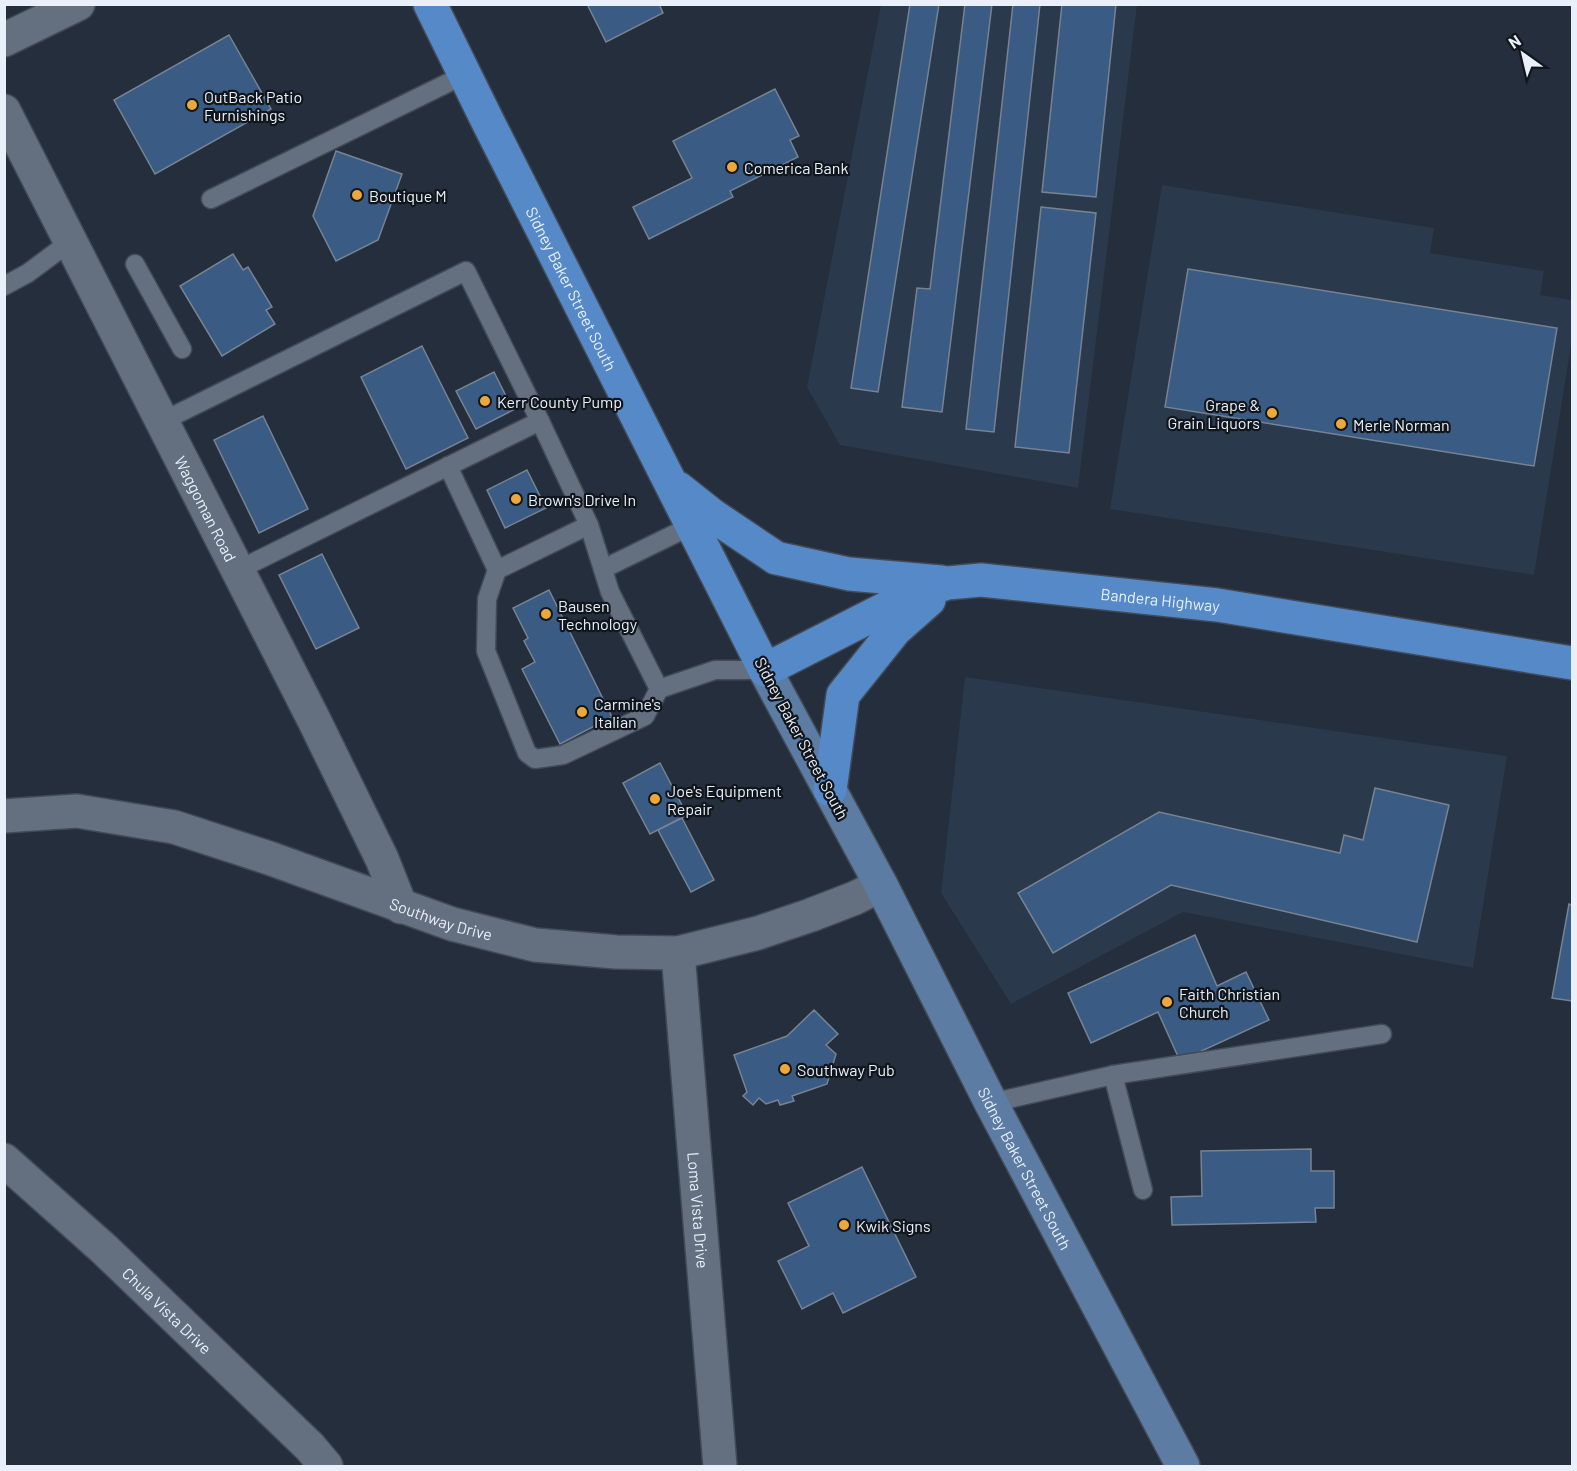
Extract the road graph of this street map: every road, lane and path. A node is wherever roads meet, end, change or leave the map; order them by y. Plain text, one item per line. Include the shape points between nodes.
1 (78, 4) edge
2 (430, 4) edge
3 (4, 40) edge
4 (464, 75) junction
5 (4, 111) edge
6 (212, 199) dead end
7 (71, 241) junction
8 (135, 264) dead end
9 (4, 286) edge
10 (182, 349) dead end
11 (163, 421) junction
12 (540, 421) junction
13 (448, 466) junction
14 (702, 520) junction
15 (589, 525) junction
16 (603, 569) junction
17 (238, 570) junction
18 (497, 570) junction
19 (948, 583) junction
20 (1572, 663) edge
21 (765, 670) junction
22 (659, 689) junction
23 (830, 790) junction
24 (4, 816) edge
25 (880, 885) junction
26 (401, 907) junction
27 (678, 953) junction
28 (1382, 1034) dead end
29 (1113, 1075) junction
30 (990, 1103) junction
31 (4, 1160) edge
32 (1143, 1190) dead end
33 (326, 1467) edge
34 (720, 1467) edge
35 (1183, 1467) edge

1 - 3 street
2 - 4 main road, Sidney Baker Street South
4 - 6 lane
4 - 14 main road, Sidney Baker Street South via 669,481
5 - 7 street, Waggoman Road
7 - 9 lane
7 - 11 street, Waggoman Road
8 - 10 lane
11 - 12 lane via 466,272
11 - 17 street, Waggoman Road
12 - 13 lane
12 - 15 lane
13 - 17 lane
13 - 18 lane
14 - 16 lane
14 - 19 main road via 776,558 849,574
14 - 21 main road, Sidney Baker Street South
15 - 16 lane
15 - 18 lane
16 - 22 lane via 610,592
17 - 26 street, Waggoman Road via 382,859
18 - 22 lane via 487,599 486,651 527,753 535,759 563,754 645,716
19 - 20 main road, Bandera Highway via 981,580 1217,605
19 - 21 main road, Bandera Highway via 918,592
19 - 23 main road via 895,630 843,694
21 - 22 lane via 715,670
21 - 23 main road, Sidney Baker Street South
23 - 25 main road, Sidney Baker Street South
24 - 26 street, Southway Drive via 77,811 174,827
25 - 27 street, Southway Drive via 758,933
25 - 30 main road, Sidney Baker Street South
26 - 27 street, Southway Drive via 535,945
27 - 34 street, Loma Vista Drive
28 - 29 lane
29 - 30 lane
29 - 32 lane
30 - 35 main road, Sidney Baker Street South
31 - 33 street, Chula Vista Drive via 112,1258 310,1447

